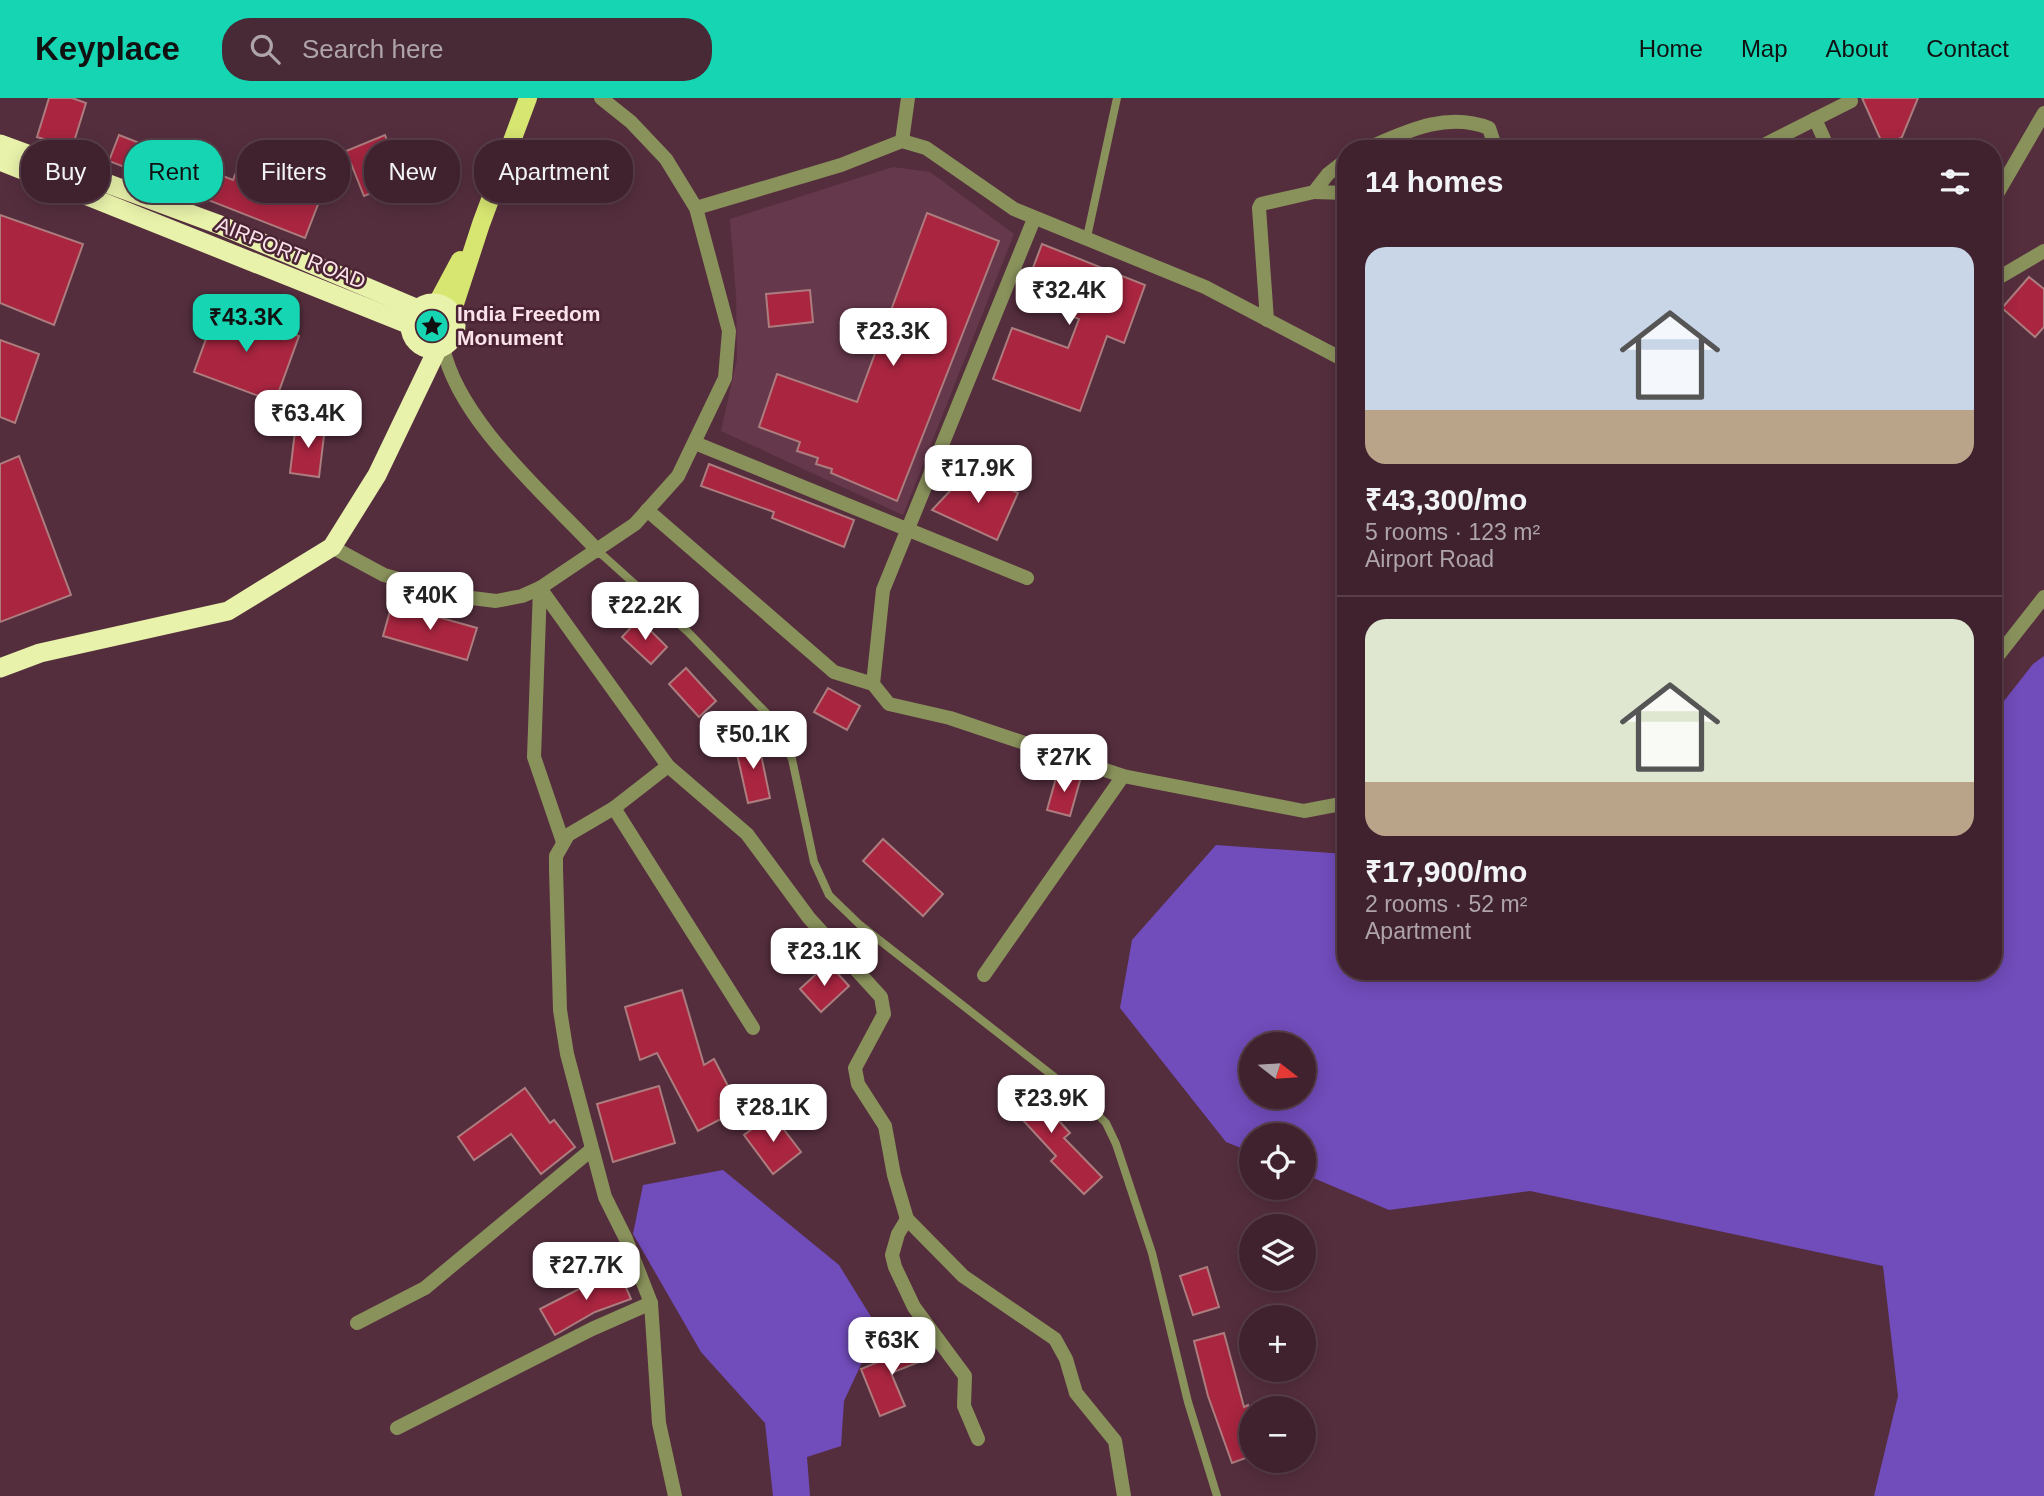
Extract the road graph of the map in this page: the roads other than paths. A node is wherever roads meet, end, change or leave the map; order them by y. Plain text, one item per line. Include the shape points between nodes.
1 (528, 98) edge
2 (601, 98) edge
3 (908, 98) edge
4 (1117, 98) edge
5 (1851, 101) dead end
6 (2044, 113) edge
7 (1815, 119) junction
8 (2040, 128) edge
9 (1386, 140) edge
10 (1493, 140) edge
11 (1774, 140) edge
12 (1824, 140) edge
13 (902, 141) junction
14 (0, 144) edge
15 (0, 161) edge
16 (1337, 167) edge
17 (2002, 187) edge
18 (1314, 192) junction
19 (1337, 193) edge
20 (696, 208) junction
21 (1034, 219) junction
22 (1087, 237) junction
23 (2044, 251) edge
24 (2002, 276) edge
25 (429, 312) junction
26 (1267, 320) junction
27 (433, 348) junction
28 (1337, 356) edge
29 (695, 443) junction
30 (647, 510) junction
31 (908, 529) junction
32 (332, 547) junction
33 (598, 551) junction
34 (1027, 578) dead end
35 (540, 588) junction
36 (2044, 597) edge
37 (2002, 651) edge
38 (0, 668) edge
39 (873, 684) junction
40 (668, 766) junction
41 (1123, 776) junction
42 (1337, 805) edge
43 (614, 808) junction
44 (563, 842) junction
45 (984, 975) dead end
46 (753, 1028) dead end
47 (591, 1150) junction
48 (907, 1219) junction
49 (651, 1303) junction
50 (358, 1323) dead end
51 (397, 1428) dead end
52 (978, 1439) dead end
53 (675, 1496) edge
54 (1124, 1496) edge
55 (1217, 1496) edge

1 - 25 main road via 481,224
2 - 20 street via 666,159
3 - 13 street
4 - 22 lane
5 - 7 street
6 - 8 street
7 - 11 street
7 - 12 street
8 - 17 street
9 - 10 street via 1408,130 1454,121 1489,128
13 - 20 street via 841,165
13 - 21 street via 926,148
14 - 25 highway, AIRPORT ROAD via 220,225
15 - 25 highway, AIRPORT ROAD
16 - 18 street
18 - 19 street
18 - 26 street via 1259,208
20 - 29 street via 729,331 725,378
21 - 22 street
21 - 31 street
22 - 26 street via 1205,287
23 - 24 street
25 - 27 highway via 412,337
25 - 27 highway via 456,332
26 - 28 street
27 - 32 highway via 377,475
27 - 33 street via 480,425
29 - 30 street via 678,476
29 - 31 street
30 - 33 street
30 - 39 street via 834,672
31 - 34 street
31 - 39 street via 883,590
32 - 35 street via 384,575 464,597 496,601
32 - 38 highway via 228,611 40,653
33 - 35 street
33 - 55 lane via 688,632 774,721 792,759 814,862 829,895 860,925 1080,1097 1106,1123 1152,1253 1188,1402
35 - 40 street
35 - 44 street via 534,757
36 - 37 street
39 - 41 street via 889,704 950,718
40 - 43 street
40 - 48 street via 747,834 809,918 881,997 884,1014 855,1068 858,1084 885,1126
41 - 42 street via 1304,811
41 - 45 street
43 - 44 street
43 - 46 street
44 - 47 street via 556,856 560,1010
47 - 49 street via 605,1197
47 - 50 street via 425,1288
48 - 52 street via 892,1255 895,1267 914,1307 965,1376 964,1406
48 - 54 street via 963,1276 1055,1339 1076,1393 1115,1441
49 - 51 street
49 - 53 street via 659,1423

